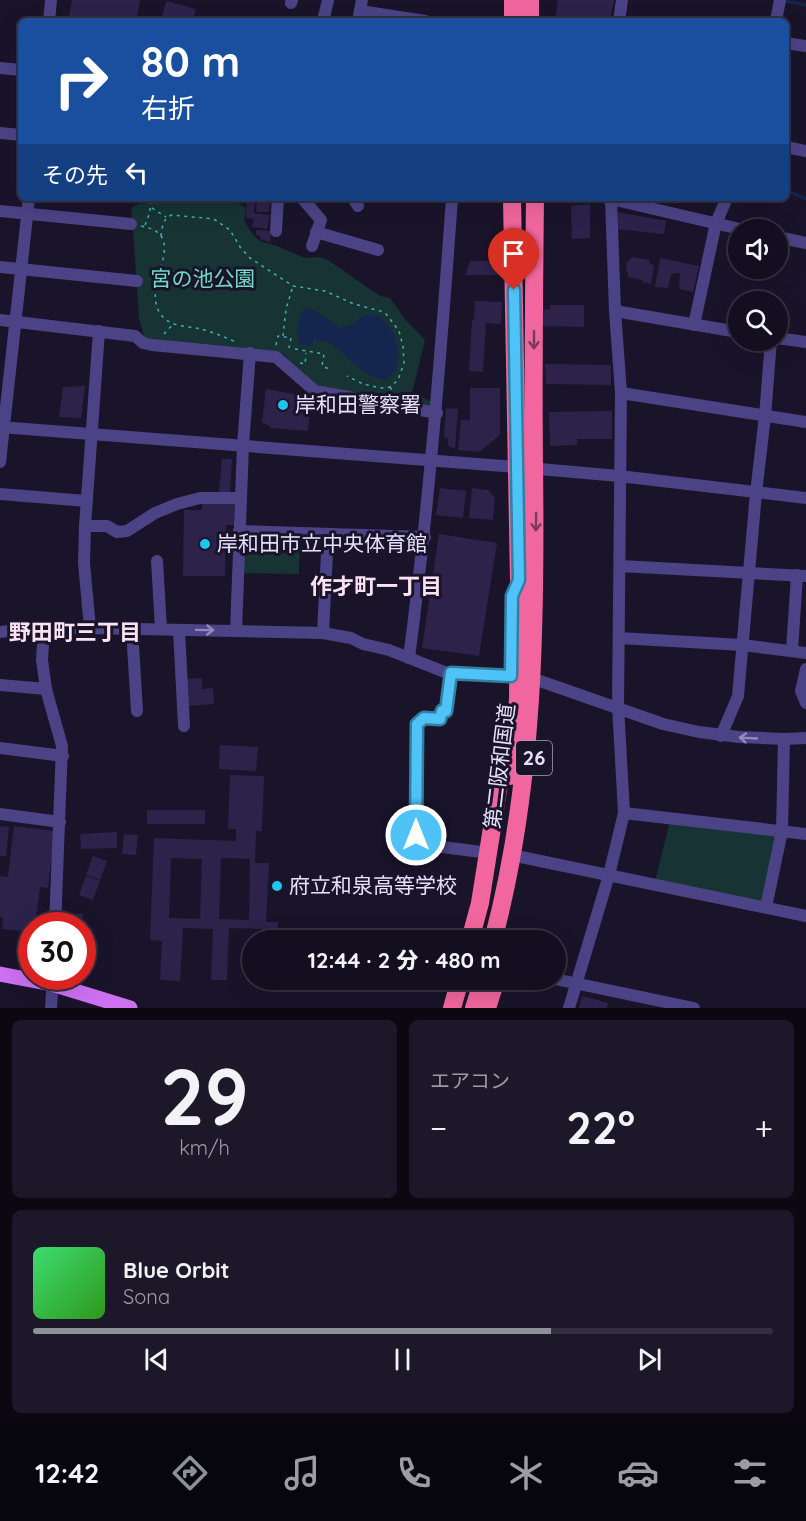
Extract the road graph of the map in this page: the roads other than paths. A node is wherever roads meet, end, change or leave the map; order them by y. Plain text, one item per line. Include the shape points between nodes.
1 (51, 0) edge
2 (328, 0) edge
3 (513, 0) edge
4 (530, 0) edge
5 (622, 0) edge
6 (780, 0) edge
7 (360, 11) edge
8 (49, 18) edge
9 (324, 18) edge
10 (406, 18) edge
11 (513, 18) edge
12 (530, 18) edge
13 (620, 18) edge
14 (777, 18) edge
15 (789, 43) edge
16 (806, 46) edge
17 (0, 68) edge
18 (18, 70) edge
19 (0, 133) edge
20 (18, 135) edge
21 (789, 148) edge
22 (806, 151) edge
23 (29, 201) edge
24 (279, 201) edge
25 (305, 201) edge
26 (452, 201) edge
27 (512, 201) edge
28 (535, 201) edge
29 (609, 201) edge
30 (622, 201) edge
31 (726, 201) edge
32 (0, 211) edge
33 (27, 215) junction
34 (716, 223) junction
35 (131, 224) road end
36 (728, 226) edge
37 (276, 231) dead end
38 (316, 232) junction
39 (788, 239) edge
40 (806, 243) edge
41 (312, 246) dead end
42 (378, 250) dead end
43 (0, 267) edge
44 (22, 269) junction
45 (137, 281) dead end
46 (615, 311) junction
47 (0, 321) edge
48 (16, 322) junction
49 (694, 324) junction
50 (728, 330) edge
51 (99, 331) junction
52 (788, 340) edge
53 (806, 342) edge
54 (770, 351) edge
55 (250, 353) junction
56 (621, 393) junction
57 (437, 413) junction
58 (765, 416) junction
59 (806, 422) edge
60 (2, 427) edge
61 (91, 434) junction
62 (243, 446) junction
63 (432, 460) junction
64 (0, 462) edge
65 (525, 468) junction
66 (619, 476) junction
67 (756, 493) junction
68 (0, 494) edge
69 (241, 498) junction
70 (806, 498) edge
71 (86, 501) junction
72 (85, 526) junction
73 (239, 531) junction
74 (328, 534) junction
75 (425, 537) junction
76 (157, 561) dead end
77 (620, 566) junction
78 (749, 573) junction
79 (802, 576) edge
80 (527, 577) junction
81 (90, 628) junction
82 (44, 629) junction
83 (132, 629) junction
84 (161, 629) junction
85 (179, 630) junction
86 (236, 631) junction
87 (0, 632) edge
88 (323, 633) junction
89 (619, 638) junction
90 (742, 645) junction
91 (792, 650) junction
92 (806, 653) edge
93 (409, 658) junction
94 (806, 669) edge
95 (451, 673) junction
96 (525, 678) junction
97 (0, 685) edge
98 (46, 689) junction
99 (524, 701) junction
100 (806, 703) edge
101 (618, 706) junction
102 (137, 711) dead end
103 (184, 726) dead end
104 (721, 736) junction
105 (806, 738) edge
106 (784, 739) junction
107 (0, 748) edge
108 (63, 756) junction
109 (624, 813) junction
110 (0, 814) edge
111 (60, 822) junction
112 (782, 831) junction
113 (806, 834) edge
114 (489, 853) junction
115 (521, 857) junction
116 (609, 875) junction
117 (766, 908) junction
118 (56, 912) edge
119 (806, 916) edge
120 (473, 930) edge
121 (484, 930) edge
122 (495, 930) edge
123 (508, 930) edge
124 (0, 974) edge
125 (18, 976) edge
126 (566, 982) edge
127 (577, 984) junction
128 (52, 990) edge
129 (80, 990) edge
130 (457, 990) edge
131 (468, 990) edge
132 (480, 990) edge
133 (493, 990) edge
134 (665, 1005) edge
135 (51, 1008) edge
136 (130, 1008) edge
137 (452, 1008) edge
138 (463, 1008) edge
139 (474, 1008) edge
140 (487, 1008) edge
141 (569, 1008) edge
142 (694, 1008) edge

1 - 8 street
2 - 9 street
3 - 11 highway
4 - 12 highway
5 - 13 street
6 - 14 street
7 - 10 street
15 - 16 street
17 - 18 street
19 - 20 street
21 - 22 street
23 - 33 street
24 - 37 street
25 - 38 street via 321,220
26 - 57 street
27 - 65 highway, 26
28 -> 65 highway, 26
29 - 46 street
30 - 34 street
31 - 34 street
32 - 33 street
33 - 35 street
33 - 44 street
34 - 36 street
34 - 49 street
38 - 41 street
38 - 42 street
39 - 40 street
43 - 44 street
44 - 45 street
44 - 48 street
46 - 49 street
46 - 56 street
47 - 48 street
48 - 51 street
48 - 60 street
49 - 50 street
51 - 55 street via 135,336 143,343 159,346
51 - 61 street
52 - 53 street
54 - 58 street
55 - 57 street via 276,357 315,391
55 - 62 street
56 - 58 street
56 - 66 street
57 - 63 street
58 - 59 street
58 - 67 street
60 - 61 street
60 - 64 street
61 - 62 street
61 - 71 street
62 - 63 street
62 - 69 street
63 - 65 street
63 - 75 street
65 - 66 street
65 - 80 highway, 26
66 - 67 street
66 - 77 street
67 - 70 street
67 - 78 street
68 - 71 street
69 - 72 street via 200,498 177,504 127,531
69 - 73 street
71 - 72 street
72 - 81 street
73 - 74 street
73 - 86 street
74 - 75 street
74 - 88 street
75 - 93 street
76 - 84 street
77 - 78 street
77 - 89 street
78 - 79 street
78 - 90 street
79 - 91 street
80 - 96 highway, 26 via 540,597
80 - 96 highway, 26 via 512,596
81 - 82 street
81 - 83 street
82 - 87 street
82 - 98 street via 42,660
83 - 84 street
83 - 102 street
84 - 85 street
85 -> 86 street
85 - 103 street
86 - 88 street
88 - 93 street via 351,638
89 - 90 street
89 - 101 street
90 - 91 street
90 - 104 street via 738,696
91 - 92 street
93 - 95 street
94 - 100 street via 801,691
95 - 96 street
95 - 114 street via 446,711 442,711 440,719 424,718 417,724 416,835 435,846
96 - 99 highway, 第二阪和国道 / 26
96 - 101 street
96 - 114 highway, 26 via 507,723
96 - 115 highway, 26 via 537,738
97 - 98 street
98 - 108 street
99 - 121 highway, 第二阪和国道 / 26
99 - 122 highway, 第二阪和国道 / 26 via 517,825
101 - 104 street via 663,723
101 - 109 street
106 -> 104 street
105 - 106 street
106 - 112 street
107 - 108 street
108 - 111 street
109 - 112 street
109 - 116 street
110 - 111 street
111 - 118 street
112 - 113 street
112 - 117 street
114 - 120 highway, 26
115 - 116 street
115 - 123 highway, 26
116 - 117 street
116 - 127 street
117 - 119 street
124 - 125 main road
126 - 127 street
127 - 134 street
127 - 141 street
128 - 135 street
129 - 136 main road
130 - 137 highway
131 - 138 highway
132 - 139 highway
133 - 140 highway
134 - 142 street

